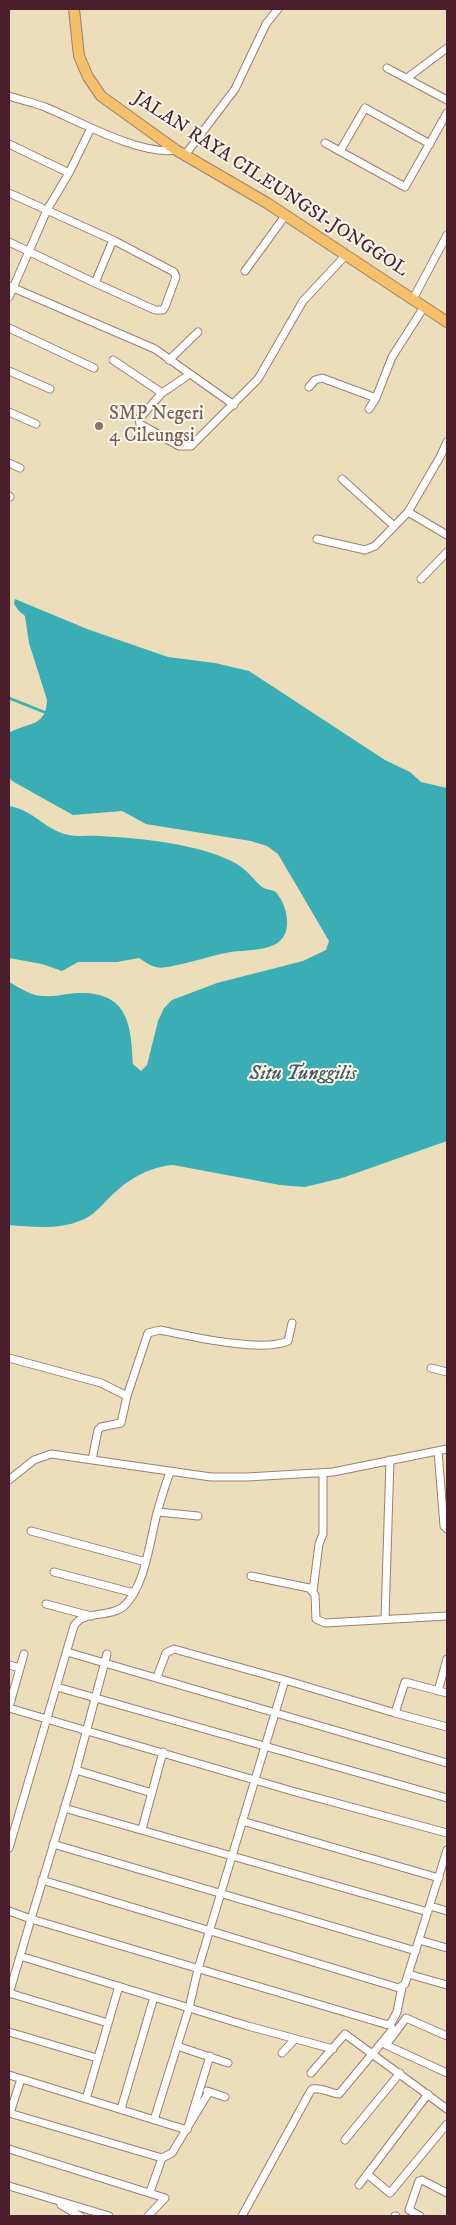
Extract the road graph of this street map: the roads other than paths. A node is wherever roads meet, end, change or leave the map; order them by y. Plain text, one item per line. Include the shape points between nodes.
1 (74, 9) edge
2 (278, 9) edge
3 (447, 48) edge
4 (387, 68) dead end
5 (407, 78) junction
6 (9, 96) edge
7 (447, 100) edge
8 (447, 113) edge
9 (91, 128) junction
10 (325, 143) dead end
11 (9, 144) edge
12 (430, 144) junction
13 (340, 151) junction
14 (180, 152) junction
15 (69, 173) junction
16 (9, 193) edge
17 (47, 210) junction
18 (286, 216) junction
19 (447, 235) edge
20 (113, 240) junction
21 (9, 242) edge
22 (28, 251) junction
23 (345, 256) junction
24 (245, 270) dead end
25 (95, 283) junction
26 (11, 287) edge
27 (9, 297) edge
28 (413, 299) junction
29 (424, 307) junction
30 (447, 322) edge
31 (9, 328) edge
32 (198, 332) dead end
33 (113, 360) dead end
34 (170, 360) junction
35 (94, 368) dead end
36 (9, 371) edge
37 (190, 374) junction
38 (309, 387) dead end
39 (50, 389) dead end
40 (162, 394) junction
41 (376, 398) junction
42 (234, 405) junction
43 (369, 409) dead end
44 (9, 412) edge
45 (36, 424) dead end
46 (447, 442) edge
47 (9, 463) edge
48 (20, 468) dead end
49 (342, 479) dead end
50 (408, 512) junction
51 (394, 526) junction
52 (447, 535) edge
53 (317, 539) dead end
54 (447, 552) edge
55 (421, 579) dead end
56 (292, 1322) dead end
57 (9, 1358) edge
58 (431, 1368) dead end
59 (447, 1372) edge
60 (127, 1396) junction
61 (447, 1449) edge
62 (438, 1451) junction
63 (92, 1460) junction
64 (390, 1460) junction
65 (170, 1472) junction
66 (323, 1473) junction
67 (9, 1480) edge
68 (158, 1512) junction
69 (198, 1516) dead end
70 (447, 1529) edge
71 (30, 1531) dead end
72 (146, 1562) junction
73 (54, 1572) dead end
74 (251, 1576) dead end
75 (313, 1591) junction
76 (134, 1593) junction
77 (46, 1604) dead end
78 (92, 1616) junction
79 (447, 1616) edge
80 (385, 1618) junction
81 (67, 1652) junction
82 (24, 1654) dead end
83 (107, 1654) dead end
84 (447, 1659) edge
85 (104, 1662) junction
86 (9, 1665) edge
87 (20, 1668) junction
88 (157, 1678) junction
89 (285, 1680) junction
90 (57, 1687) junction
91 (438, 1690) junction
92 (447, 1694) edge
93 (96, 1698) junction
94 (9, 1707) edge
95 (274, 1712) junction
96 (395, 1713) junction
97 (46, 1719) junction
98 (447, 1727) edge
99 (87, 1730) junction
100 (264, 1745) junction
101 (163, 1752) junction
102 (447, 1763) edge
103 (76, 1770) junction
104 (254, 1780) junction
105 (152, 1793) junction
106 (447, 1798) edge
107 (64, 1808) junction
108 (242, 1821) junction
109 (12, 1829) edge
110 (142, 1829) junction
111 (447, 1833) edge
112 (53, 1844) junction
113 (9, 1848) edge
114 (447, 1850) edge
115 (232, 1856) junction
116 (439, 1878) junction
117 (42, 1880) junction
118 (220, 1894) junction
119 (429, 1909) junction
120 (9, 1911) edge
121 (447, 1912) edge
122 (31, 1919) junction
123 (209, 1931) junction
124 (419, 1940) junction
125 (447, 1948) edge
126 (416, 1950) junction
127 (20, 1956) junction
128 (198, 1969) junction
129 (408, 1974) junction
130 (447, 1985) edge
131 (119, 1986) junction
132 (402, 1987) junction
133 (9, 1993) edge
134 (154, 1997) junction
135 (189, 2008) junction
136 (108, 2023) junction
137 (393, 2029) dead end
138 (9, 2032) edge
139 (447, 2036) edge
140 (295, 2039) junction
141 (177, 2046) junction
142 (333, 2049) junction
143 (282, 2053) dead end
144 (374, 2054) junction
145 (210, 2056) junction
146 (97, 2058) junction
147 (228, 2064) dead end
148 (312, 2073) dead end
149 (400, 2073) junction
150 (447, 2073) edge
151 (9, 2076) edge
152 (21, 2079) junction
153 (200, 2089) junction
154 (209, 2092) junction
155 (428, 2094) junction
156 (226, 2097) dead end
157 (86, 2099) junction
158 (120, 2109) junction
159 (447, 2109) edge
160 (10, 2113) edge
161 (154, 2120) junction
162 (447, 2124) edge
163 (187, 2130) junction
164 (345, 2140) dead end
165 (9, 2149) edge
166 (162, 2158) junction
167 (368, 2174) junction
168 (359, 2184) dead end
169 (9, 2186) edge
170 (150, 2192) junction
171 (447, 2192) edge
172 (52, 2200) junction
173 (80, 2216) edge
174 (109, 2216) edge
175 (148, 2216) edge
176 (242, 2216) edge
177 (420, 2216) edge

1 - 14 main road, JALAN RAYA CILEUNGSI-JONGGOL via 79,56 92,84 101,96
2 - 14 street via 266,24 235,89
3 - 5 street
4 - 5 street
5 - 7 street
6 - 9 street
8 - 12 street
9 - 14 street via 153,150
9 - 15 street
10 - 13 street
11 - 15 street
12 - 13 street via 365,108
12 - 13 street via 405,188
14 - 18 main road, JALAN RAYA CILEUNGSI-JONGGOL
15 - 17 street
16 - 17 street
17 - 20 street
17 - 22 street
18 - 23 main road, JALAN RAYA CILEUNGSI-JONGGOL
18 - 24 street
19 - 28 street
20 - 25 street
20 - 25 street via 174,272 176,277 165,306 163,310 155,310
21 - 22 street
22 - 25 street
22 - 26 street
23 - 28 main road, JALAN RAYA CILEUNGSI-JONGGOL
23 - 42 street via 303,301 258,379
26 - 27 street
26 - 34 street via 154,349
28 - 29 main road, JALAN RAYA CILEUNGSI-JONGGOL
29 - 30 main road, JALAN RAYA CILEUNGSI-JONGGOL
29 - 41 street via 392,356
31 - 35 street
32 - 34 street
33 - 40 street
34 - 37 street
36 - 39 street
37 - 40 street
37 - 42 street
38 - 41 street via 322,378
40 - 42 street via 138,422 184,447 191,446
41 - 43 street
44 - 45 street
46 - 50 street
47 - 48 street
49 - 51 street
50 - 51 street
50 - 52 street
51 - 53 street via 375,546 365,550
54 - 55 street
56 - 60 street via 288,1341 272,1345 234,1343 153,1330 148,1333
57 - 60 street via 101,1383
58 - 59 street
60 - 63 street via 121,1423 98,1430
61 - 62 street
62 - 64 street
62 - 70 street via 444,1526
63 - 65 street
63 - 67 street via 51,1454 34,1460
64 - 66 street
64 - 80 street
65 - 66 street via 211,1477
65 - 68 street
66 - 75 street via 323,1534
68 - 69 street
68 - 72 street
71 - 72 street
72 - 76 street
73 - 76 street
74 - 75 street
75 - 80 street via 315,1615 320,1622
76 - 78 street via 118,1610
77 - 78 street
78 - 81 street via 76,1623
79 - 80 street
81 - 85 street
81 - 90 street
82 - 87 street
83 - 85 street
84 - 91 street
85 - 88 street
85 - 93 street
86 - 87 street
87 - 94 street
88 - 89 street via 166,1653 174,1649
88 - 95 street
89 - 95 street
89 - 96 street
90 - 93 street
90 - 97 street
91 - 92 street
91 - 96 street via 405,1682
93 - 99 street
93 - 100 street
94 - 97 street
95 - 100 street
95 - 102 street
96 - 98 street
97 - 99 street
97 - 109 street
99 - 101 street
99 - 103 street
100 - 104 street
100 - 106 street
101 - 104 street
101 - 105 street
103 - 105 street
103 - 107 street
104 - 108 street
104 - 111 street
105 - 110 street
107 - 110 street
107 - 112 street
108 - 115 street
108 - 116 street
109 - 113 street
110 - 115 street
112 - 117 street
112 - 118 street
114 - 116 street
115 - 118 street
115 - 119 street
116 - 119 street
117 - 122 street
117 - 123 street
118 - 123 street
118 - 126 street
119 - 121 street
119 - 124 street
120 - 122 street
122 - 127 street
122 - 128 street
123 - 128 street
123 - 132 street
124 - 125 street
124 - 126 street
126 - 129 street
127 - 131 street
127 - 133 street
128 - 132 street via 385,2024 394,2020
128 - 135 street
129 - 130 street
129 - 132 street
131 - 134 street
131 - 136 street
133 - 136 street
134 - 135 street
134 - 158 street
135 - 140 street
135 - 141 street
136 - 146 street
137 - 144 street
138 - 146 street
139 - 150 street via 406,2018 386,2045
140 - 142 street
140 - 143 street
141 - 145 street
141 - 161 street
142 - 144 street via 346,2034
142 - 148 street
144 - 149 street
144 - 176 street via 339,2094 320,2088 310,2092
145 - 147 street
145 - 153 street
146 - 157 street
149 - 155 street
149 - 164 street
151 - 152 street
152 - 157 street
152 - 160 street
153 - 154 street
153 - 163 street
154 - 156 street
154 - 163 street
155 - 159 street
155 - 167 street
157 - 158 street
158 - 161 street
160 - 166 street
161 - 163 street
162 - 167 street via 390,2193
163 - 166 street via 172,2153
165 - 170 street
166 - 170 street
167 - 168 street
169 - 172 street
170 - 175 street via 165,2198
171 - 177 street via 419,2181 409,2210
172 - 173 street
172 - 174 street

